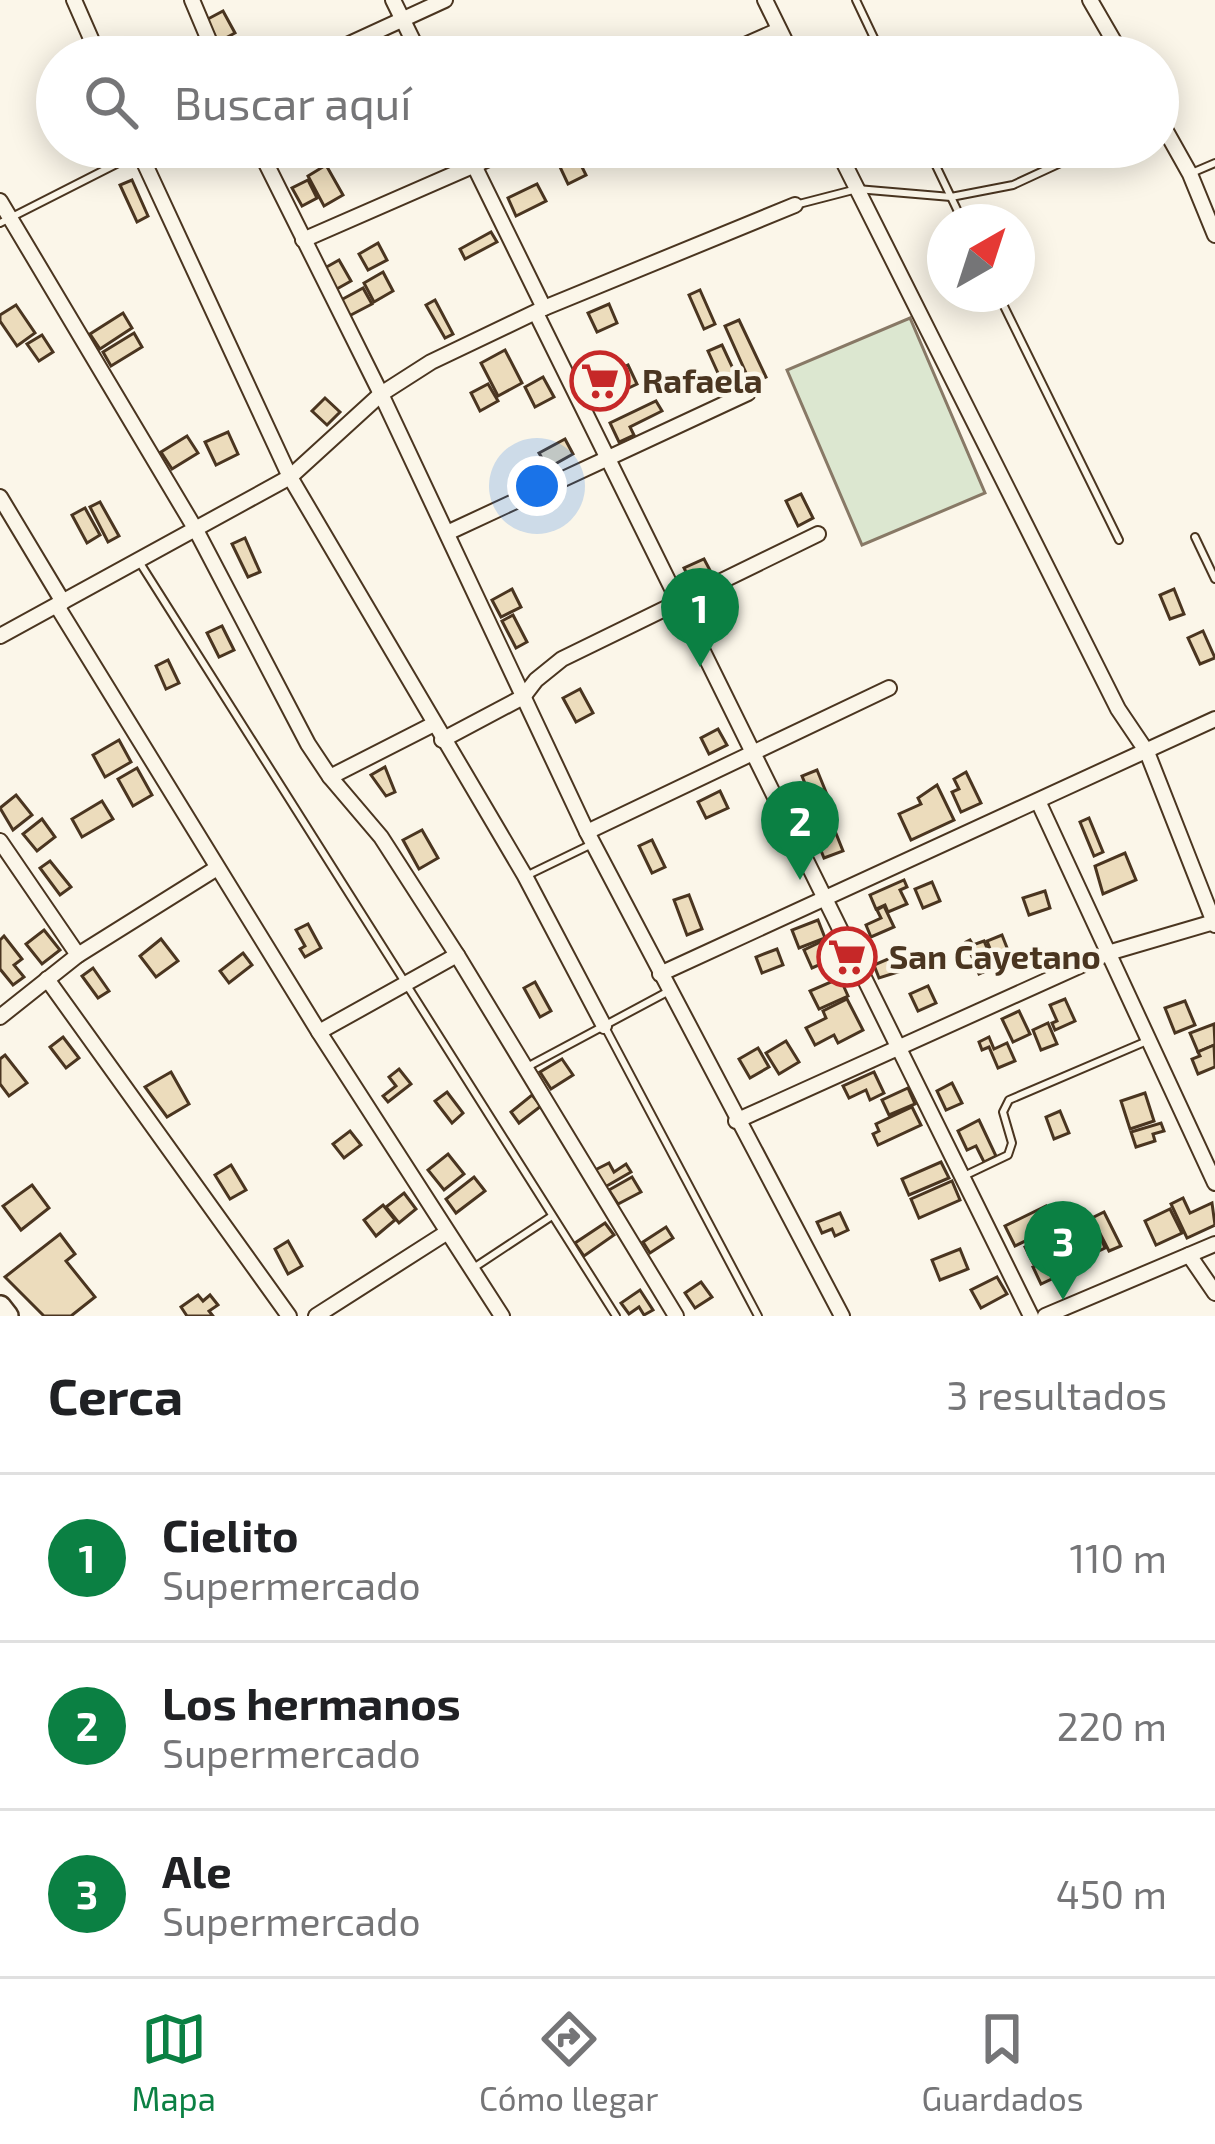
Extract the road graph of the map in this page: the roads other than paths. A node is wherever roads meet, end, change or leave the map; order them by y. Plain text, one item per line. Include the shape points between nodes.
1 (74, 0) edge
2 (192, 0) edge
3 (393, 0) edge
4 (445, 0) edge
5 (765, 0) edge
6 (856, 0) edge
7 (1090, 0) edge
8 (401, 18) junction
9 (779, 30) junction
10 (90, 36) edge
11 (207, 36) edge
12 (365, 36) edge
13 (410, 36) edge
14 (765, 36) edge
15 (782, 36) edge
16 (873, 36) edge
17 (1111, 36) edge
18 (1179, 154) edge
19 (1215, 164) edge
20 (105, 168) edge
21 (147, 168) edge
22 (268, 168) edge
23 (469, 168) edge
24 (475, 168) edge
25 (846, 168) edge
26 (937, 168) edge
27 (1050, 168) edge
28 (1190, 174) junction
29 (857, 189) junction
30 (951, 197) junction
31 (0, 201) edge
32 (954, 204) edge
33 (795, 206) joint
34 (5, 220) edge
35 (1215, 235) edge
36 (303, 240) junction
37 (540, 310) junction
38 (1007, 312) edge
39 (748, 393) dead end
40 (381, 394) junction
41 (608, 458) junction
42 (290, 477) junction
43 (0, 497) edge
44 (196, 530) junction
45 (447, 533) junction
46 (818, 534) dead end
47 (1195, 537) dead end
48 (1118, 540) dead end
49 (139, 562) junction
50 (1215, 579) edge
51 (679, 603) junction
52 (60, 604) junction
53 (0, 636) edge
54 (890, 688) dead end
55 (523, 698) junction
56 (1215, 719) edge
57 (432, 725) junction
58 (442, 740) junction
59 (1147, 752) junction
60 (753, 753) junction
61 (330, 777) junction
62 (1038, 801) junction
63 (590, 838) junction
64 (0, 841) edge
65 (217, 868) junction
66 (525, 876) junction
67 (825, 898) junction
68 (1215, 923) edge
69 (1108, 953) junction
70 (78, 955) junction
71 (458, 955) junction
72 (660, 974) junction
73 (47, 979) junction
74 (404, 985) junction
75 (669, 991) junction
76 (0, 1017) edge
77 (604, 1026) junction
78 (319, 1032) junction
79 (1148, 1040) junction
80 (898, 1048) junction
81 (526, 1068) junction
82 (736, 1121) junction
83 (962, 1177) junction
84 (1215, 1183) edge
85 (551, 1216) junction
86 (446, 1233) junction
87 (1215, 1244) edge
88 (1189, 1256) junction
89 (471, 1270) junction
90 (1215, 1293) edge
91 (0, 1307) edge
92 (8, 1316) edge
93 (289, 1316) edge
94 (316, 1316) edge
95 (502, 1316) edge
96 (616, 1316) edge
97 (676, 1316) edge
98 (758, 1316) edge
99 (842, 1316) edge
100 (1031, 1316) edge
101 (1045, 1316) edge

1 - 10 street
2 - 11 street
3 - 8 street
4 - 8 street
5 - 9 street
6 - 16 lane
7 - 17 street
8 - 12 street
8 - 13 street
9 - 14 street
9 - 15 street
18 - 28 street
19 - 28 lane
20 - 34 lane
21 - 42 street
22 - 36 street
23 - 36 street
24 - 37 street
25 - 29 street
26 - 30 lane
27 - 30 lane
28 - 35 street
29 - 30 lane
29 - 33 lane
29 - 59 street via 1118,710
30 - 32 lane
31 - 34 street
33 - 37 street
34 - 44 street
36 - 40 street
37 - 40 street
37 - 41 street
38 - 48 lane
39 - 41 street
40 - 42 street
40 - 45 street
41 - 45 street
41 - 51 street
42 - 44 street
42 - 57 street
43 - 52 street
44 - 49 street
44 - 61 street
45 - 55 street
46 - 51 street
47 - 50 lane
49 - 52 street
49 - 74 lane
51 - 55 street via 562,659
51 - 60 street
52 - 53 street
52 - 65 street
54 - 60 street
55 - 58 street
55 - 63 street
56 - 59 street
57 - 58 street
57 - 61 street
58 - 66 street
59 - 62 street
59 - 68 street
60 - 63 street
60 - 67 street
61 - 71 street via 381,837
62 - 67 street
62 - 69 street
63 - 66 lane
63 - 72 street
64 - 70 street
65 - 70 street
65 - 78 street
66 - 77 street
67 - 72 street
67 - 80 street
68 - 69 street
69 - 79 street
69 - 80 street
70 - 73 street
71 - 74 street
71 - 81 street
72 - 75 street
73 - 76 street
73 - 93 street
74 - 78 street
74 - 85 lane
75 - 77 lane
75 - 82 street
77 - 81 lane
77 - 98 lane
78 - 86 street
79 - 83 lane via 1009,1100 1008,1155
79 - 84 street
80 - 82 street
80 - 83 street
81 - 97 street
82 - 99 street
83 - 100 street
85 - 89 lane
85 - 96 lane
86 - 89 street
86 - 94 street
87 - 88 street
88 - 90 street
88 - 101 street
89 - 95 street
91 - 92 main road

